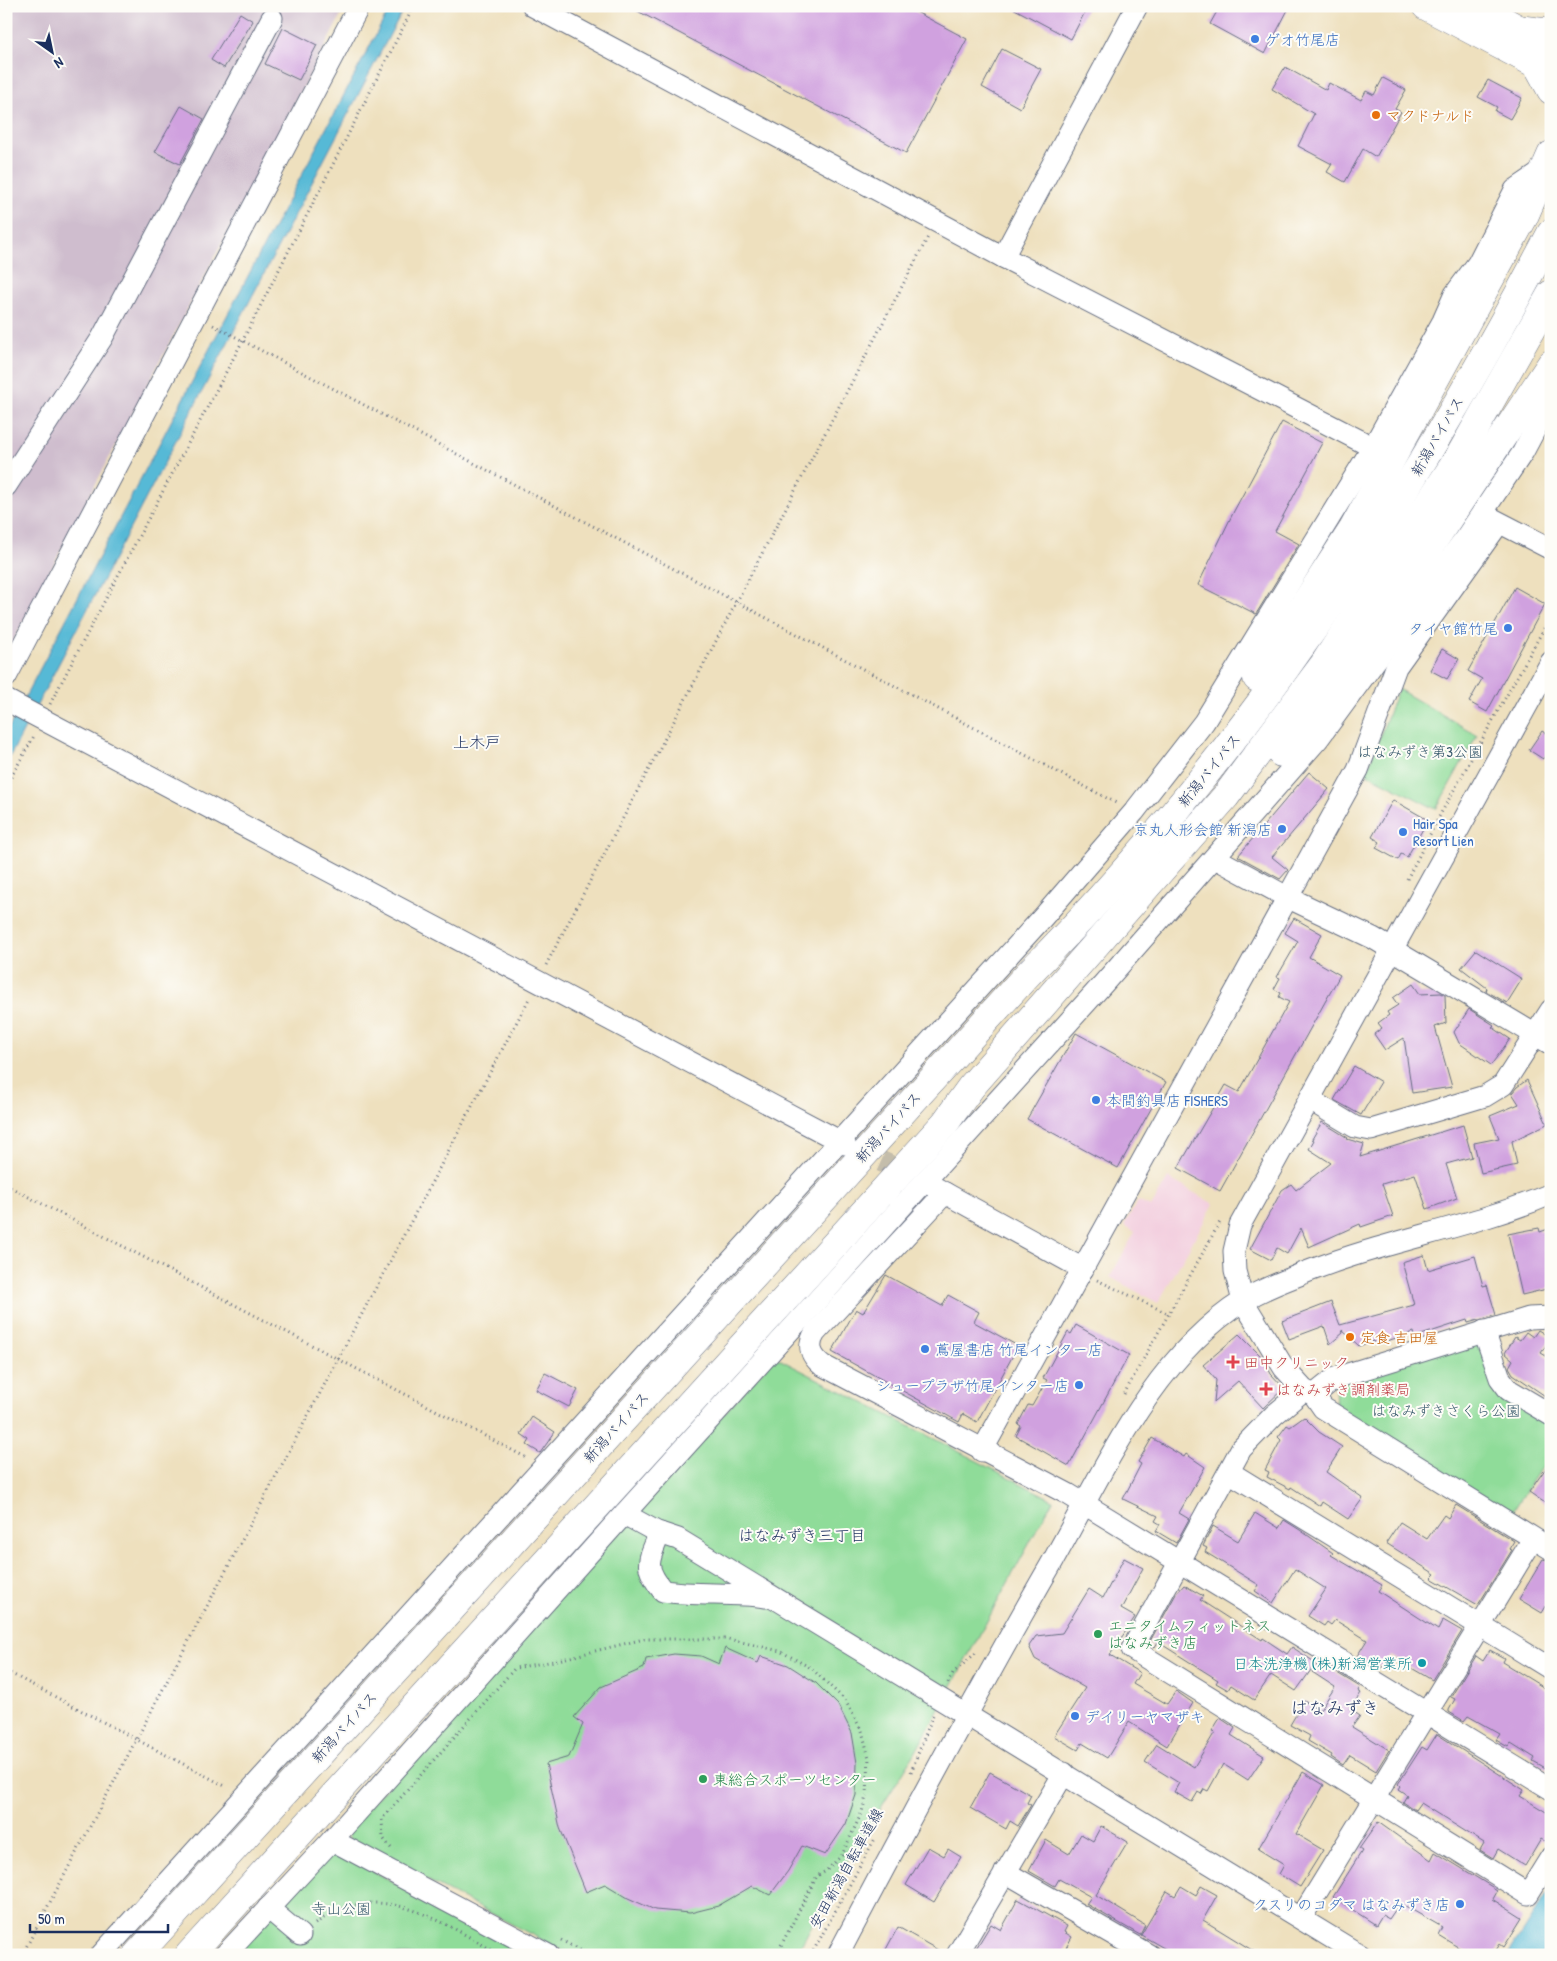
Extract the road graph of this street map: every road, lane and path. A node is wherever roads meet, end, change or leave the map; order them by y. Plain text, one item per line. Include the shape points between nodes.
1 (359, 6) edge
2 (414, 6) edge
3 (533, 6) edge
4 (1137, 6) edge
5 (1426, 6) edge
6 (1477, 6) edge
7 (272, 18) dead end
8 (1517, 29) junction
9 (1551, 33) edge
10 (1547, 62) edge
11 (1551, 90) edge
12 (1551, 137) edge
13 (1548, 167) edge
14 (936, 221) junction
15 (1551, 233) edge
16 (1003, 257) junction
17 (1551, 294) edge
18 (214, 326) dead end
19 (243, 340) junction
20 (1551, 364) edge
21 (1551, 399) edge
22 (1376, 449) junction
23 (6, 486) edge
24 (1484, 514) junction
25 (1551, 549) edge
26 (737, 602) junction
27 (1551, 662) edge
28 (6, 677) edge
29 (8, 701) edge
30 (40, 718) junction
31 (6, 786) edge
32 (1134, 812) junction
33 (1215, 858) junction
34 (1287, 897) junction
35 (1393, 951) junction
36 (1027, 975) junction
37 (538, 980) junction
38 (1551, 1010) edge
39 (1544, 1040) edge
40 (1310, 1100) junction
41 (945, 1123) junction
42 (842, 1143) junction
43 (921, 1180) junction
44 (6, 1185) edge
45 (945, 1193) junction
46 (1551, 1194) edge
47 (1083, 1270) junction
48 (1243, 1301) junction
49 (1169, 1314) dead end
50 (1551, 1317) edge
51 (1484, 1331) junction
52 (338, 1360) junction
53 (1309, 1392) junction
54 (1551, 1415) edge
55 (982, 1451) junction
56 (542, 1468) junction
57 (1228, 1472) junction
58 (1085, 1504) junction
59 (624, 1514) junction
60 (660, 1533) junction
61 (1542, 1544) edge
62 (1179, 1563) junction
63 (776, 1598) junction
64 (1480, 1625) junction
65 (981, 1648) dead end
66 (1551, 1669) edge
67 (6, 1671) edge
68 (940, 1699) junction
69 (1426, 1712) junction
70 (966, 1713) junction
71 (137, 1739) junction
72 (910, 1774) dead end
73 (1064, 1774) junction
74 (1551, 1789) edge
75 (245, 1797) junction
76 (1373, 1800) junction
77 (878, 1833) dead end
78 (332, 1840) junction
79 (395, 1852) dead end
80 (1551, 1857) edge
81 (1005, 1872) junction
82 (268, 1908) junction
83 (1301, 1918) junction
84 (300, 1935) joint
85 (551, 1945) edge
86 (22, 1955) edge
87 (101, 1955) edge
88 (137, 1955) edge
89 (189, 1955) edge
90 (224, 1955) edge
91 (501, 1955) edge
92 (588, 1955) edge
93 (776, 1955) edge
94 (811, 1955) edge
95 (838, 1955) edge
96 (957, 1955) edge
97 (1148, 1955) edge
98 (1360, 1955) edge

1 - 28 street
2 - 19 path
3 - 14 street
4 - 16 street
5 - 10 main road
6 - 8 main road
7 - 23 street via 102,338
8 - 9 main road
8 - 10 main road
10 - 11 main road
12 - 13 main road
13 - 22 street via 1516,190 1478,263 1455,294
13 - 36 main road via 1353,529 1264,668 1186,776 1074,908
14 - 16 street
14 - 26 path
15 - 36 main road, 新潟バイパス via 1509,314 1394,509 1275,684 1203,780 1084,917
16 - 22 street
17 - 41 main road, 新潟バイパス via 1459,457 1324,664 1226,796 970,1087
18 - 19 path
19 - 26 path
19 - 30 path
20 - 41 main road via 1325,697 1232,815 982,1096
21 - 24 street
22 - 32 street via 1204,722
24 - 25 street
24 - 33 street via 1318,739
24 - 34 street via 1396,667 1362,762
26 - 32 path
26 - 37 path
27 - 35 street
29 - 30 street
30 - 31 path
30 - 37 street
32 - 42 street
33 - 34 street
33 - 43 street
34 - 35 street via 1373,938
34 - 47 street
35 - 39 street
35 - 40 street
36 - 88 main road, 新潟バイパス
37 - 42 street
37 - 52 path
38 - 39 street
39 - 40 street via 1503,1086 1486,1096 1371,1130 1355,1127
40 - 48 street via 1240,1225 1234,1251 1235,1271
41 - 89 main road, 新潟バイパス
42 - 56 street
43 - 45 street
43 - 59 street
44 - 52 path
45 - 47 street
45 - 55 street via 815,1333 810,1342 811,1352 822,1365
46 - 48 street via 1328,1264
47 - 49 path via 1092,1278
47 - 55 street
48 - 53 street via 1284,1368
48 - 58 street via 1208,1329 1161,1380 1138,1410
50 - 51 street via 1529,1318
51 - 53 street via 1335,1378
51 - 54 street via 1500,1378 1510,1390
52 - 56 path
52 - 71 path
53 - 57 street via 1274,1415 1241,1449
53 - 61 street via 1336,1418
55 - 58 street
56 - 75 street
57 - 62 street
57 - 64 street
58 - 62 street
58 - 70 street
59 - 60 street
59 - 78 street
60 - 63 street via 678,1539
60 - 63 street via 648,1566 651,1576 663,1591 679,1594 740,1593
61 - 64 street
62 - 69 street
62 - 76 street via 1132,1649
63 - 68 street
64 - 66 street
64 - 69 street
65 - 68 path via 953,1674
67 - 71 path
68 - 70 street
68 - 72 path
69 - 74 street
69 - 76 street
70 - 73 street
70 - 95 street
71 - 75 path
71 - 86 path
73 - 81 street
73 - 83 street
75 - 87 street
76 - 80 street via 1528,1894
76 - 83 street
77 - 94 path, 安田新潟自転車道線
78 - 82 street
78 - 85 street
79 - 93 path via 383,1838 382,1819 515,1668 644,1639 728,1639 780,1651 811,1668 845,1700 862,1731 869,1758 867,1793 854,1832 842,1855 817,1876
81 - 96 street
81 - 97 street
82 - 84 street
82 - 90 street
83 - 98 street
84 - 91 path via 324,1917 348,1906 377,1902 401,1904
85 - 92 path

